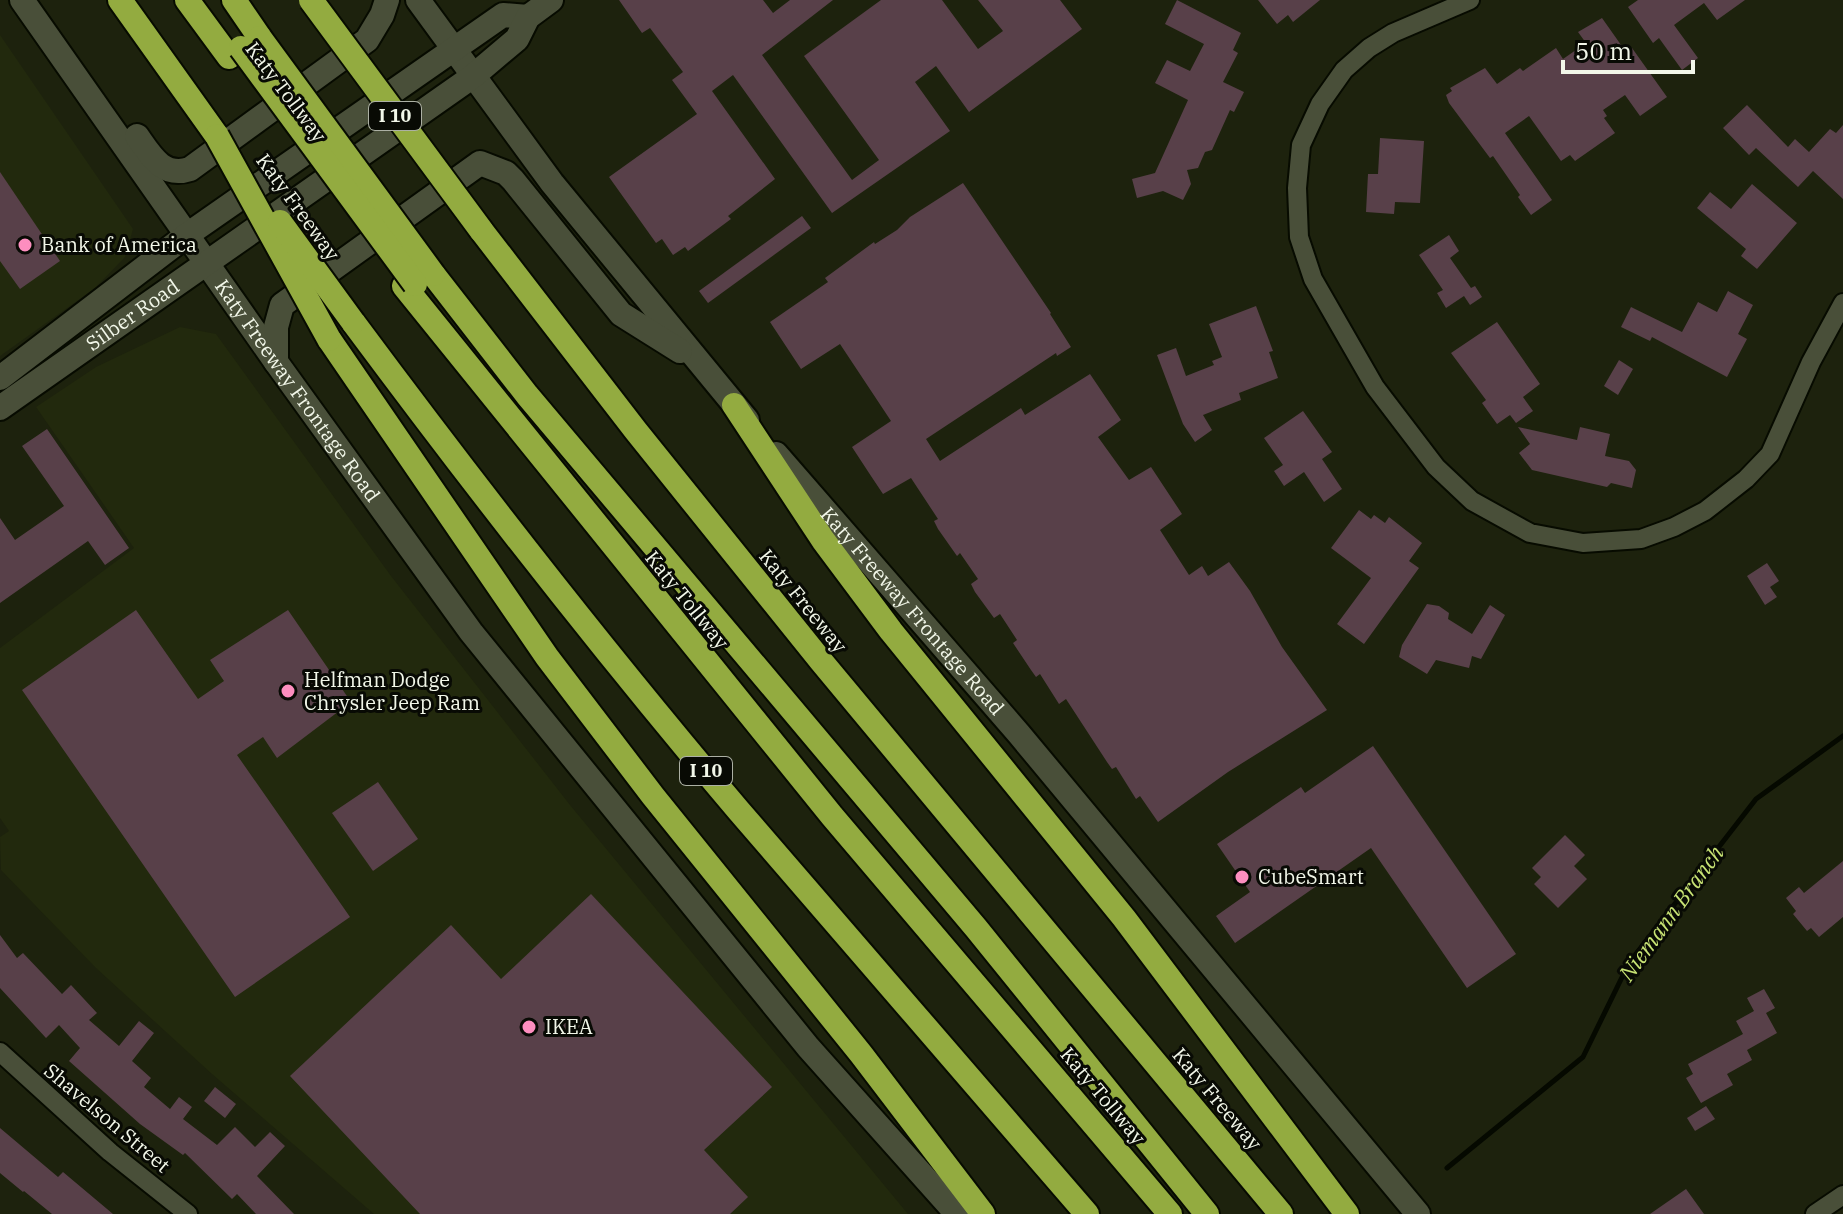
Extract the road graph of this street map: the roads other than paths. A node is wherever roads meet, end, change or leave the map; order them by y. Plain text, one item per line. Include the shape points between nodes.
1 (22, 0) edge
2 (35, 0) edge
3 (120, 0) edge
4 (187, 0) edge
5 (208, 0) edge
6 (234, 0) edge
7 (311, 0) edge
8 (387, 0) edge
9 (418, 0) edge
10 (551, 0) edge
11 (1470, 0) edge
12 (528, 17) junction
13 (243, 48) junction
14 (453, 49) junction
15 (472, 77) junction
16 (217, 136) junction
17 (187, 235) junction
18 (207, 263) junction
19 (417, 281) junction
20 (1843, 303) edge
21 (276, 362) junction
22 (699, 363) junction
23 (0, 378) edge
24 (734, 405) junction
25 (0, 408) edge
26 (0, 1052) edge
27 (1843, 1195) edge
28 (188, 1214) edge
29 (957, 1214) edge
30 (983, 1214) edge
31 (1087, 1214) edge
32 (1170, 1214) edge
33 (1207, 1214) edge
34 (1281, 1214) edge
35 (1347, 1214) edge
36 (1418, 1214) edge
37 (1815, 1214) edge

1 - 17 main road, Katy Freeway Frontage Road
2 - 8 main road via 153,159 181,172 367,40
3 - 16 highway, Katy Freeway / I 10
4 - 13 highway, Katy Tollway
5 - 13 highway
6 - 13 highway
7 - 34 highway, Katy Freeway / I 10, bridge via 636,431
9 - 14 main road, Katy Freeway Frontage Road
10 - 12 main road, Silber Road
11 - 20 street via 1393,33 1344,70 1301,145 1297,188 1299,237 1313,279 1375,387 1436,467 1472,501 1530,533 1583,543 1641,539 1705,511 1770,454
12 - 14 main road, Silber Road via 503,15
12 - 15 main road, Silber Road via 517,39
13 - 19 highway, bridge
13 - 19 highway, Katy Tollway
14 - 15 main road, Katy Freeway Frontage Road
14 - 17 main road, Silber Road
15 - 18 main road, Silber Road
15 - 22 main road, Katy Freeway Frontage Road
16 - 30 highway, bridge via 329,339 547,657
16 - 31 highway, Katy Freeway / I 10, bridge via 492,506 680,739
17 - 18 main road, Katy Freeway Frontage Road
17 - 23 main road, Silber Road
18 - 21 main road, Katy Freeway Frontage Road
18 - 25 main road, Silber Road
19 - 32 highway, Katy Tollway via 605,537 832,816
19 - 33 highway via 536,407 976,928
21 - 22 main road via 282,305 480,163 513,180 621,314
21 - 29 main road, Katy Freeway Frontage Road via 471,632 808,1047
22 - 24 main road, Katy Freeway Frontage Road
24 - 35 highway via 891,631 1124,918
24 - 36 main road, Katy Freeway Frontage Road via 1019,734
26 - 28 street, Shavelson Street
27 - 37 street

